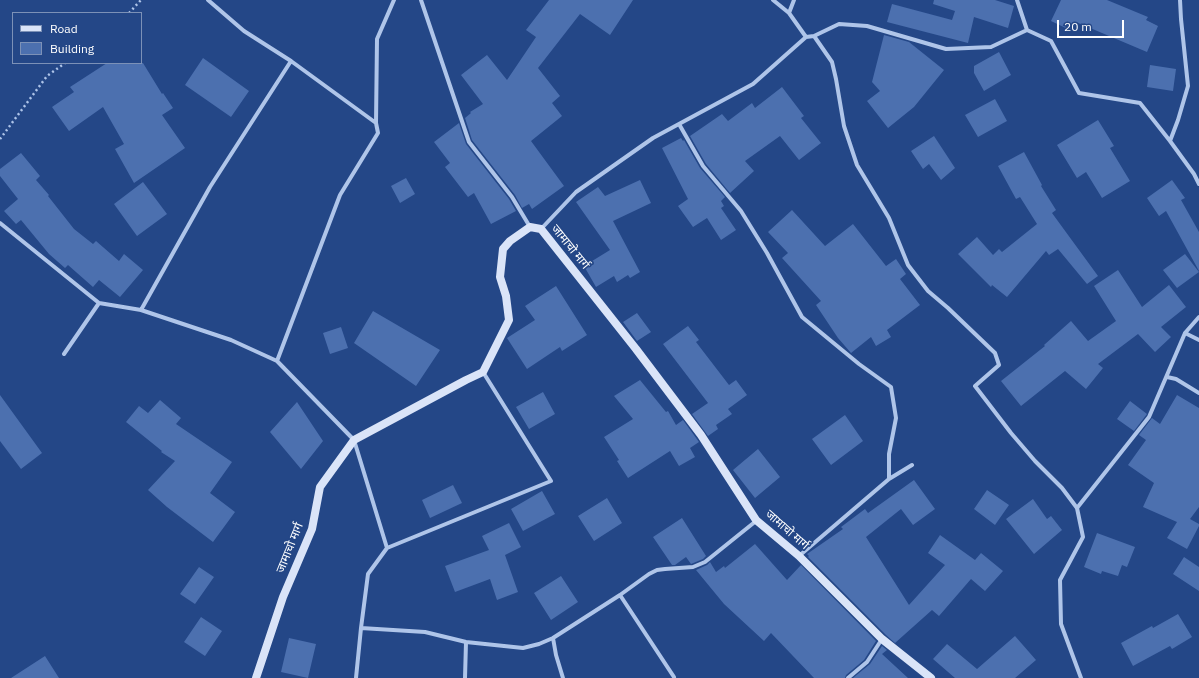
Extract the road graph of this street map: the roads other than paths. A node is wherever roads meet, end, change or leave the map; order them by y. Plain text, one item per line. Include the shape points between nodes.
1 (208, 0) edge
2 (394, 0) edge
3 (421, 0) edge
4 (773, 0) edge
5 (794, 0) edge
6 (1017, 0) edge
7 (1180, 0) edge
8 (789, 13) junction
9 (1027, 30) junction
10 (814, 36) junction
11 (806, 38) junction
12 (291, 61) junction
13 (376, 123) junction
14 (680, 124) junction
15 (1170, 141) junction
16 (1199, 184) edge
17 (0, 223) edge
18 (530, 227) junction
19 (541, 229) junction
20 (99, 303) junction
21 (141, 310) junction
22 (1199, 317) edge
23 (1185, 333) junction
24 (1199, 340) edge
25 (64, 354) dead end
26 (277, 361) junction
27 (483, 372) junction
28 (1167, 376) junction
29 (1199, 393) edge
30 (354, 440) junction
31 (912, 465) dead end
32 (889, 480) junction
33 (1077, 508) junction
34 (756, 520) junction
35 (387, 548) junction
36 (799, 556) junction
37 (620, 594) junction
38 (361, 628) junction
39 (554, 638) junction
40 (882, 639) junction
41 (466, 642) junction
42 (674, 677) dead end
43 (256, 678) edge
44 (356, 678) edge
45 (465, 678) edge
46 (563, 678) edge
47 (848, 678) edge
48 (931, 678) edge
49 (1081, 678) edge

1 - 12 street via 244,31
2 - 13 street via 377,39
3 - 18 street via 470,142 512,197
4 - 8 street
5 - 8 street
6 - 9 street
7 - 15 street via 1188,86
8 - 11 street
9 - 10 street via 991,47 946,48 867,26 839,24
9 - 15 street via 1051,41 1079,93 1140,103
10 - 11 street
10 - 33 street via 832,62 844,126 857,165 889,218 908,265 928,291 995,353 999,365 975,386 1011,433
11 - 14 street via 753,84
12 - 13 street
12 - 21 street via 210,187
13 - 26 street via 378,133 340,195
14 - 19 street via 653,138 576,192
14 - 32 street via 704,166 741,211 802,317 891,387 896,418 889,454
15 - 16 street
17 - 20 street
18 - 19 street, जामाचो मार्ग
18 - 27 street via 503,249 500,277 509,320
19 - 34 street, जामाचो मार्ग via 701,435
20 - 21 street
20 - 25 street
21 - 26 street via 231,340
22 - 23 street
23 - 24 street
23 - 28 street
26 - 30 street
27 - 30 street, जामाचो मार्ग
27 - 35 street via 550,481
28 - 29 street
28 - 33 street via 1149,417
30 - 35 street
30 - 43 street, जामाचो मार्ग via 320,487 312,529 283,597
31 - 32 street
32 - 36 street
33 - 49 street via 1083,537 1060,580 1061,624
34 - 36 street, जामाचो मार्ग
34 - 37 street via 705,562 693,567 657,570
35 - 38 street via 368,574
36 - 40 street, जामाचो मार्ग
37 - 39 street
37 - 42 street
38 - 41 street via 425,632
38 - 44 street
39 - 41 street via 523,648
39 - 46 street
40 - 47 street via 867,662
40 - 48 street, जामाचो मार्ग
41 - 45 street

